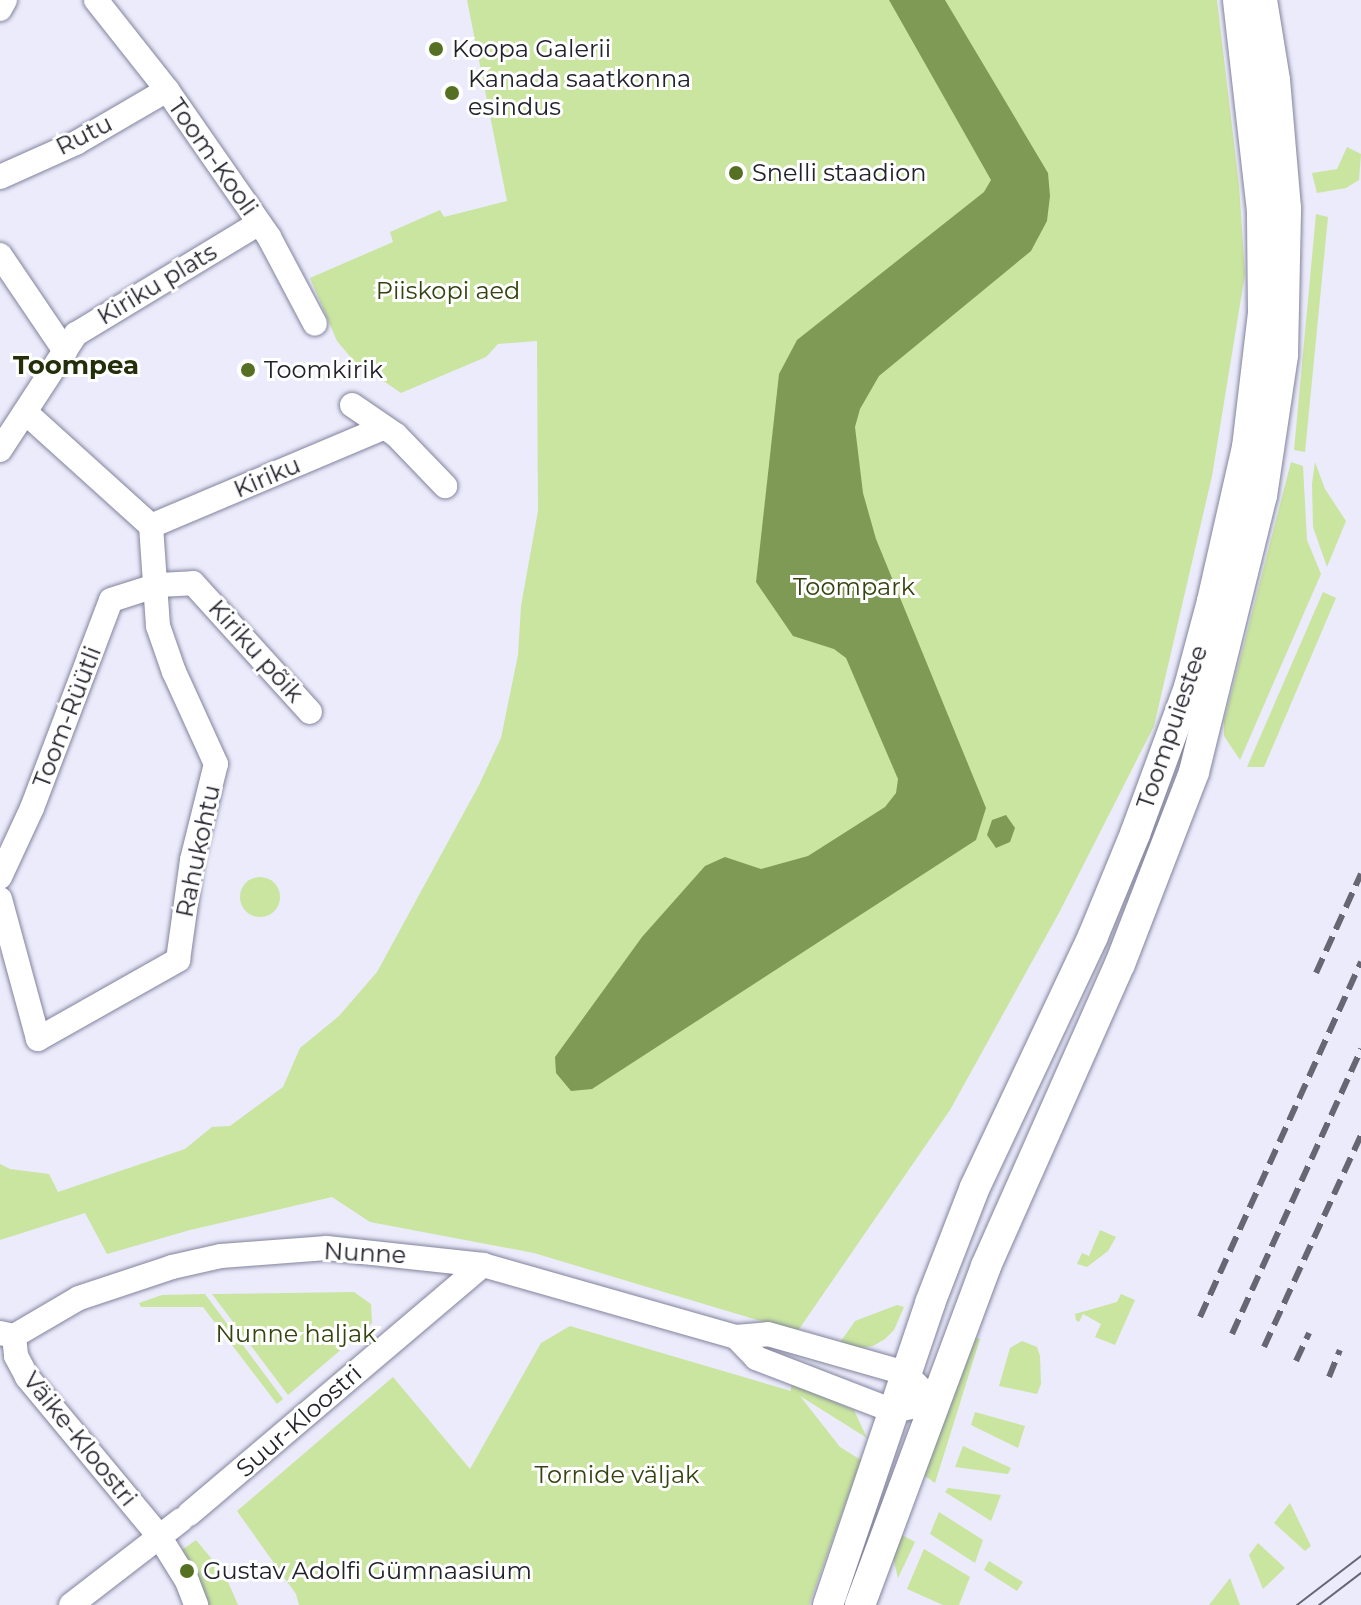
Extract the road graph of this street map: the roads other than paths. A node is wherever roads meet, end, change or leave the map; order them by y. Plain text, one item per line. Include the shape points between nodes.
1 (5, 0) edge
2 (96, 0) edge
3 (1238, 0) edge
4 (1262, 0) edge
5 (0, 9) edge
6 (167, 90) junction
7 (0, 177) edge
8 (259, 223) junction
9 (0, 255) edge
10 (315, 324) dead end
11 (65, 351) junction
12 (352, 405) dead end
13 (25, 412) junction
14 (383, 428) junction
15 (0, 450) edge
16 (445, 486) dead end
17 (151, 526) junction
18 (158, 585) junction
19 (310, 712) dead end
20 (0, 877) edge
21 (0, 899) edge
22 (483, 1265) junction
23 (7, 1334) edge
24 (736, 1337) junction
25 (905, 1373) junction
26 (934, 1402) junction
27 (893, 1411) junction
28 (159, 1536) junction
29 (71, 1605) edge
30 (196, 1605) edge
31 (828, 1605) edge
32 (860, 1605) edge

1 - 5 street
2 - 6 street, Toom-Kooli
3 - 25 main road, Toompuiestee via 1262,211 1263,313 1247,447 1216,585 1189,687 1135,834 975,1187
4 - 26 main road, Toompuiestee via 1275,80 1288,266 1283,355 1262,496 1194,772 1120,964 986,1266
6 - 7 street, Rutu via 76,143
6 - 8 street, Toom-Kooli
8 - 10 street, Toom-Kooli
8 - 11 street, Kiriku plats via 76,334
9 - 11 street
11 - 13 street, Kiriku plats
12 - 14 street
13 - 15 street, Kiriku plats
13 - 17 street
14 - 16 street
14 - 17 street, Kiriku
17 - 18 street, Rahukohtu
18 - 19 street, Kiriku põik via 193,583
18 - 20 street, Toom-Rüütli via 111,600 32,808
18 - 21 street, Rahukohtu via 158,626 216,764 192,860 178,960 38,1039
22 - 23 street, Nunne via 327,1248 221,1256 79,1298
22 - 24 street, Nunne
22 - 28 street, Suur-Kloostri
23 - 28 street, Väike-Kloostri via 27,1377
24 - 25 street, Nunne via 768,1334
24 - 27 street, Nunne via 756,1358
25 - 26 street, Nunne
25 - 27 main road, Toompuiestee
26 - 27 street
26 - 32 main road, Toompuiestee
27 - 31 main road, Toompuiestee
28 - 29 street, Suur-Kloostri
28 - 30 street, Väike-Kloostri

